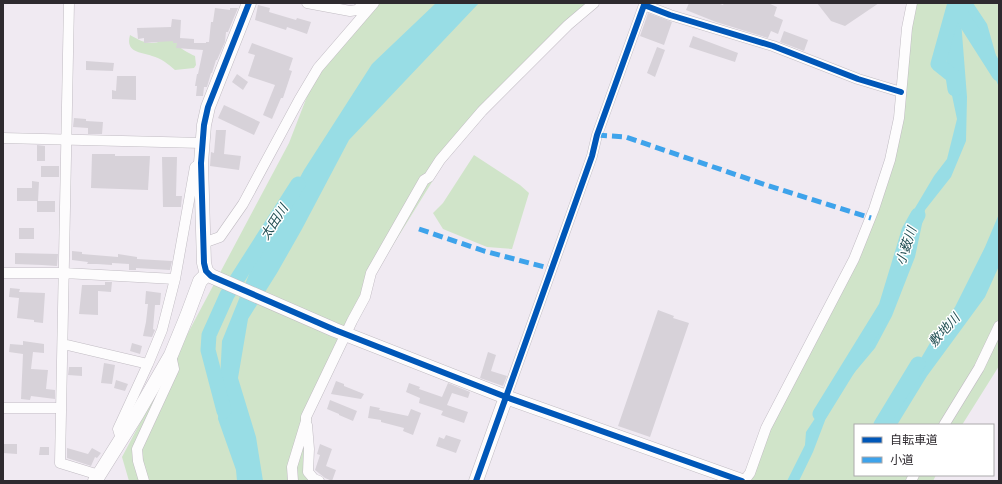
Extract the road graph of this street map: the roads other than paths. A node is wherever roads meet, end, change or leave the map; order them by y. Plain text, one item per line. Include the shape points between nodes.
1 (69, 3) edge
2 (249, 3) edge
3 (307, 3) edge
4 (364, 3) edge
5 (374, 3) edge
6 (594, 3) edge
7 (912, 3) edge
8 (901, 92) junction
9 (3, 138) edge
10 (66, 139) junction
11 (202, 143) junction
12 (201, 163) junction
13 (203, 243) junction
14 (3, 273) edge
15 (64, 273) junction
16 (209, 275) junction
17 (174, 279) junction
18 (999, 326) edge
19 (341, 331) junction
20 (63, 344) junction
21 (171, 355) junction
22 (148, 364) junction
23 (506, 397) junction
24 (3, 408) edge
25 (61, 408) junction
26 (306, 421) junction
27 (945, 424) edge
28 (121, 440) junction
29 (97, 478) edge
30 (144, 481) edge
31 (293, 481) edge
32 (319, 481) edge
33 (476, 481) edge
34 (743, 481) edge

1 - 10 street
2 - 11 street via 208,107
3 - 4 street via 350,11 357,10
5 - 13 street via 318,68 243,204 220,237
6 - 19 street via 568,25 482,111 424,180 371,272 366,297 352,321
7 - 8 street
8 - 23 street via 858,79 773,46 670,16 644,5
8 - 34 street via 899,118 890,160 854,259 766,428 750,474
9 - 10 street
10 - 11 street
10 - 15 street
11 - 12 street
12 - 13 street
12 - 17 street via 195,167
13 - 16 street via 204,263
14 - 15 street
15 - 17 street
15 - 20 street
16 - 19 street
16 - 21 street via 200,281
17 - 22 street via 162,330
18 - 27 street via 979,368
19 - 23 street
19 - 26 street
20 - 22 street
20 - 25 street
21 - 28 street
21 - 30 street via 174,369 137,450
22 - 28 street via 118,429
23 - 33 street
23 - 34 street
24 - 25 street
25 - 29 street via 60,463
26 - 31 street via 292,467
26 - 32 street via 308,472
28 - 29 street

